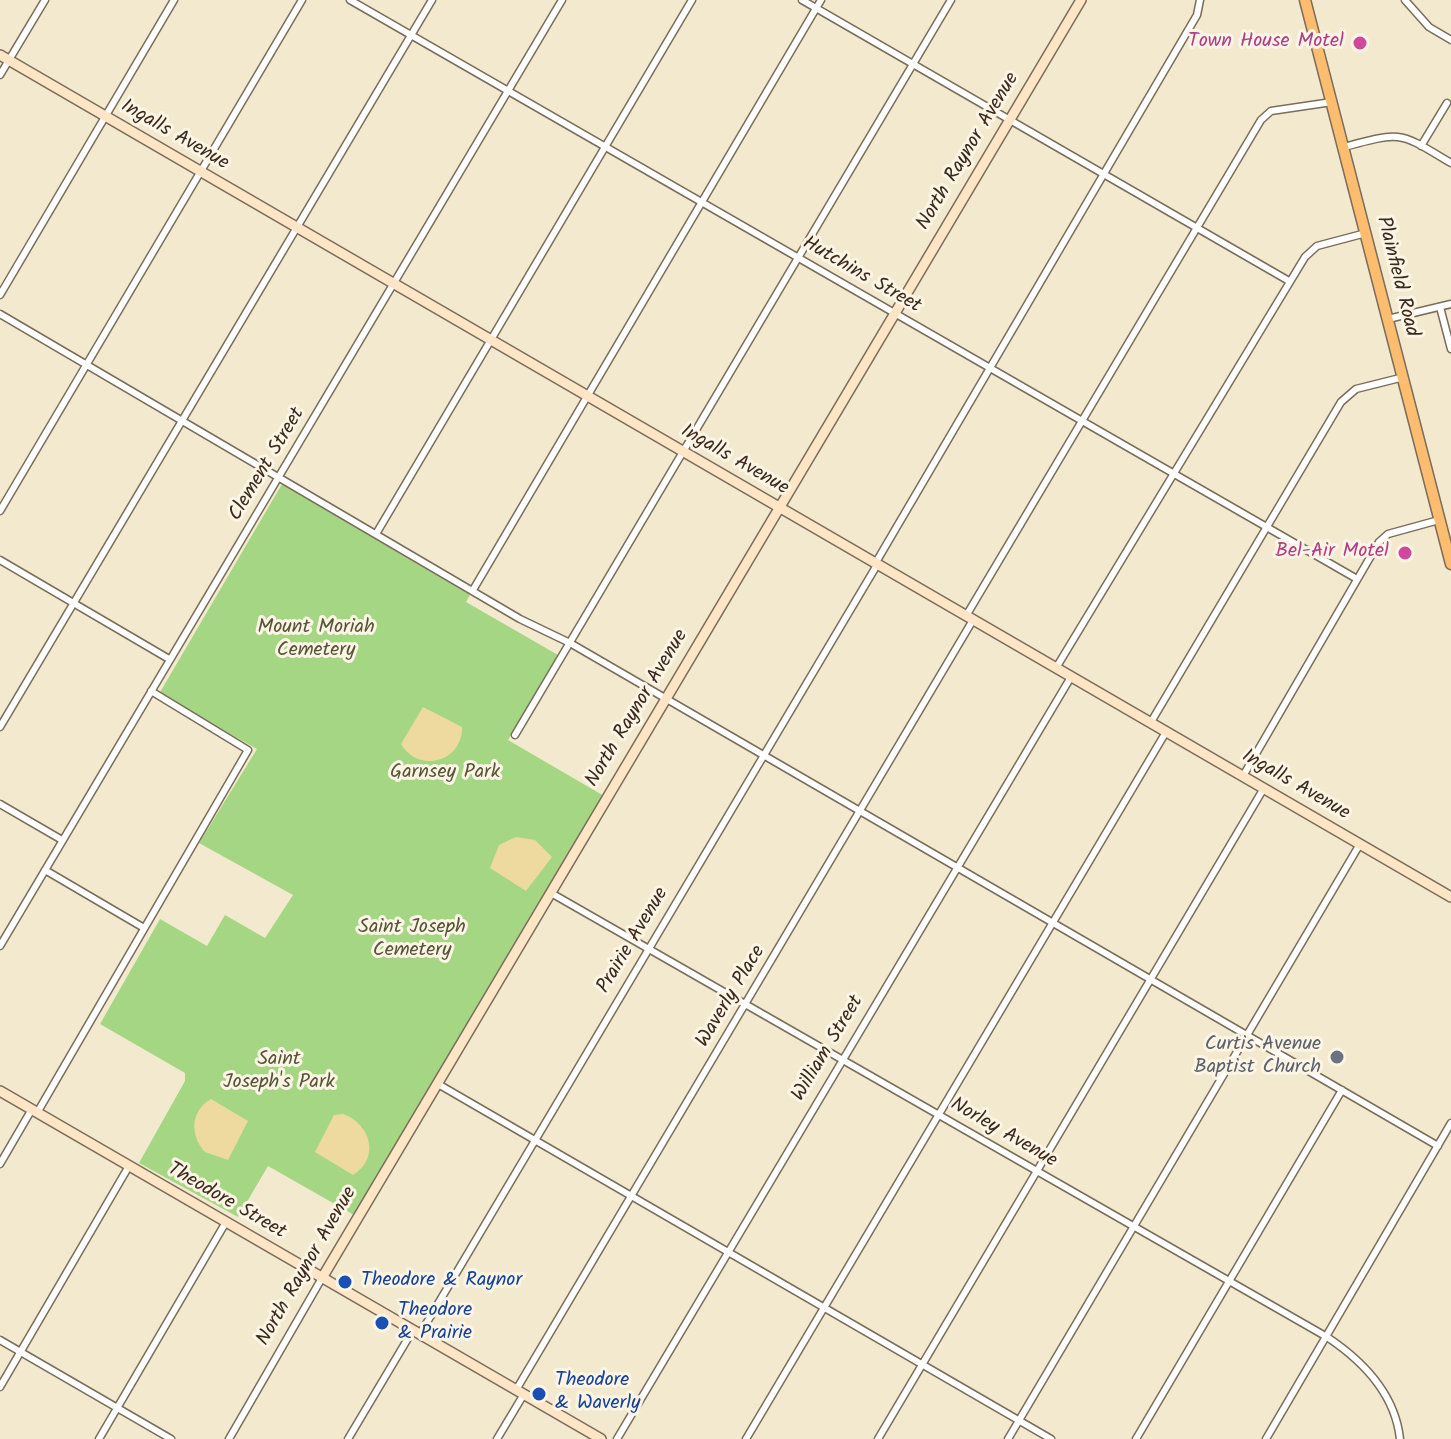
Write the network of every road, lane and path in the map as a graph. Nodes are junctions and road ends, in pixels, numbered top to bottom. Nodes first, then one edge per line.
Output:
1 (45, 0) edge
2 (174, 0) edge
3 (302, 0) edge
4 (350, 0) edge
5 (432, 0) edge
6 (562, 0) edge
7 (692, 0) edge
8 (802, 0) edge
9 (821, 0) edge
10 (951, 0) edge
11 (1081, 0) edge
12 (1200, 0) edge
13 (1305, 0) edge
14 (1405, 0) edge
15 (816, 8) junction
16 (411, 35) junction
17 (1451, 37) edge
18 (4, 58) edge
19 (913, 65) junction
20 (0, 75) edge
21 (509, 90) junction
22 (1332, 102) junction
23 (1447, 103) dead end
24 (105, 116) junction
25 (1009, 121) junction
26 (606, 145) junction
27 (1421, 146) junction
28 (1344, 147) junction
29 (1451, 163) edge
30 (200, 172) junction
31 (1104, 175) junction
32 (701, 201) junction
33 (296, 227) junction
34 (1197, 228) junction
35 (1366, 233) junction
36 (798, 257) junction
37 (1289, 281) junction
38 (393, 284) junction
39 (0, 295) edge
40 (1451, 304) edge
41 (1440, 307) junction
42 (894, 313) junction
43 (0, 314) edge
44 (1388, 319) junction
45 (490, 340) junction
46 (1451, 349) edge
47 (87, 364) junction
48 (990, 369) junction
49 (1404, 377) junction
50 (585, 396) junction
51 (184, 420) junction
52 (1082, 421) junction
53 (681, 452) junction
54 (1174, 475) junction
55 (280, 476) junction
56 (778, 507) junction
57 (0, 511) edge
58 (1439, 520) junction
59 (1267, 527) junction
60 (376, 534) junction
61 (1450, 550) edge
62 (0, 560) edge
63 (876, 564) junction
64 (1451, 564) edge
65 (1357, 579) junction
66 (473, 590) junction
67 (73, 603) junction
68 (969, 618) junction
69 (570, 643) junction
70 (169, 659) junction
71 (1056, 668) junction
72 (1071, 677) junction
73 (151, 691) junction
74 (667, 700) junction
75 (1151, 722) junction
76 (0, 727) edge
77 (1166, 732) junction
78 (515, 735) dead end
79 (763, 757) junction
80 (1243, 776) junction
81 (1264, 788) junction
82 (0, 804) edge
83 (858, 812) junction
84 (62, 840) junction
85 (1360, 844) junction
86 (957, 868) junction
87 (45, 870) junction
88 (551, 892) junction
89 (1451, 897) edge
90 (1054, 924) junction
91 (144, 928) junction
92 (0, 946) edge
93 (649, 949) junction
94 (1149, 979) junction
95 (747, 1005) junction
96 (1246, 1034) junction
97 (842, 1059) junction
98 (438, 1084) junction
99 (1342, 1090) junction
100 (0, 1091) edge
101 (34, 1111) junction
102 (939, 1115) junction
103 (1451, 1123) edge
104 (534, 1140) junction
105 (1438, 1146) junction
106 (0, 1164) edge
107 (129, 1166) junction
108 (1036, 1171) junction
109 (630, 1196) junction
110 (226, 1222) junction
111 (1133, 1227) junction
112 (727, 1253) junction
113 (322, 1278) junction
114 (1228, 1281) junction
115 (823, 1308) junction
116 (416, 1332) junction
117 (1327, 1337) junction
118 (0, 1340) edge
119 (21, 1352) junction
120 (922, 1365) junction
121 (0, 1387) edge
122 (520, 1392) junction
123 (118, 1408) junction
124 (1019, 1421) junction
125 (99, 1439) edge
126 (171, 1439) edge
127 (229, 1439) edge
128 (348, 1439) edge
129 (497, 1439) edge
130 (601, 1439) edge
131 (617, 1439) edge
132 (746, 1439) edge
133 (878, 1439) edge
134 (1008, 1439) edge
135 (1051, 1439) edge
136 (1136, 1439) edge
137 (1266, 1439) edge
138 (1400, 1439) edge

1 - 18 street
2 - 24 street
3 - 30 street
4 - 16 street, Hutchins Street
5 - 16 street
6 - 21 street, Clement Street
7 - 26 street
8 - 15 street
9 - 15 street
10 - 19 street
11 - 25 main road, North Raynor Avenue
12 - 31 street, Prairie Avenue
13 - 22 main road, Plainfield Road
14 - 17 street
15 - 19 street
15 - 32 street
16 - 21 street, Hutchins Street
16 - 33 street
18 - 20 street
18 - 24 main road, Ingalls Avenue
19 - 25 street
19 - 36 street
21 - 26 street, Hutchins Street
21 - 38 street, Clement Street
22 - 28 main road, Plainfield Road
22 - 34 street, Waverly Place
23 - 27 street
24 - 30 main road, Ingalls Avenue
24 - 39 street
25 - 31 street
25 - 42 main road, North Raynor Avenue
26 - 32 street, Hutchins Street
26 - 45 street
27 - 28 street
27 - 29 street
28 - 35 main road, Plainfield Road
30 - 33 main road, Ingalls Avenue
30 - 47 street
31 - 34 street
31 - 48 street, Prairie Avenue
32 - 36 street, Hutchins Street
32 - 50 street
33 - 38 main road, Ingalls Avenue
33 - 51 street
34 - 37 street
34 - 52 street, Waverly Place
35 - 37 street
35 - 44 main road, Plainfield Road
36 - 42 street, Hutchins Street
36 - 53 street
37 - 54 street
38 - 45 main road, Ingalls Avenue
38 - 55 street, Clement Street
40 - 41 street
41 - 44 street
41 - 46 street
42 - 48 street, Hutchins Street
42 - 56 main road, North Raynor Avenue
43 - 47 street
44 - 49 main road, Plainfield Road
45 - 50 main road, Ingalls Avenue
45 - 60 street
47 - 51 street
47 - 57 street
48 - 52 street, Hutchins Street
48 - 63 street, Prairie Avenue
49 - 58 main road, Plainfield Road
49 - 59 street
50 - 53 main road, Ingalls Avenue
50 - 66 street
51 - 55 street
51 - 67 street
52 - 54 street, Hutchins Street
52 - 68 street, Waverly Place
53 - 56 main road, Ingalls Avenue
53 - 69 street
54 - 59 street, Hutchins Street
54 - 71 street
55 - 60 street
55 - 70 street, Clement Street
56 - 63 main road, Ingalls Avenue
56 - 74 main road, North Raynor Avenue
58 - 61 main road, Plainfield Road
58 - 65 street
59 - 65 street, Hutchins Street
59 - 75 street
60 - 66 street
61 - 64 main road, Plainfield Road
62 - 67 street
63 - 68 main road, Ingalls Avenue
63 - 79 street, Prairie Avenue
65 - 80 street
66 - 69 street
67 - 70 street
67 - 76 street
68 - 71 main road, Ingalls Avenue
68 - 83 street, Waverly Place
69 - 74 street
69 - 78 street
70 - 73 street, Clement Street
71 - 72 main road, Ingalls Avenue
72 - 75 main road, Ingalls Avenue
72 - 86 street, William Street
73 - 84 street, Clement Street
73 - 91 street
74 - 79 street
74 - 88 main road, North Raynor Avenue
75 - 77 main road, Ingalls Avenue
77 - 80 main road, Ingalls Avenue
77 - 90 street
79 - 83 street
79 - 93 street, Prairie Avenue
80 - 81 main road, Ingalls Avenue
81 - 85 main road, Ingalls Avenue
81 - 94 street
82 - 84 street
83 - 86 street
83 - 95 street, Waverly Place
84 - 87 street, Clement Street
85 - 89 main road, Ingalls Avenue
85 - 96 street
86 - 90 street
86 - 97 street, William Street
87 - 91 street
87 - 92 street, Clement Street
88 - 93 street, Norley Avenue
88 - 98 main road, North Raynor Avenue
90 - 94 street
90 - 102 street
91 - 101 street
93 - 95 street, Norley Avenue
93 - 104 street, Prairie Avenue
94 - 96 street
94 - 108 street
95 - 97 street, Norley Avenue
95 - 109 street, Waverly Place
96 - 99 street
96 - 111 street
97 - 102 street, Norley Avenue
97 - 112 street, William Street
98 - 104 street
98 - 113 main road, North Raynor Avenue
99 - 105 street
99 - 114 street
100 - 101 main road, Theodore Street
101 - 106 street
101 - 107 main road, Theodore Street
102 - 108 street, Norley Avenue
102 - 115 street
103 - 105 street
104 - 109 street
104 - 116 street, Prairie Avenue
105 - 117 street
107 - 110 main road, Theodore Street
107 - 119 street
108 - 111 street, Norley Avenue
108 - 120 street
109 - 112 street
109 - 122 street, Waverly Place
110 - 113 main road, Theodore Street
110 - 123 street
111 - 114 street, Norley Avenue
111 - 124 street
112 - 115 street
112 - 131 street, William Street
113 - 116 main road, Theodore Street
113 - 127 street, North Raynor Avenue
114 - 117 street, Norley Avenue
114 - 136 street
115 - 120 street
115 - 132 street
116 - 122 main road, Theodore Street
116 - 128 street, Prairie Avenue
117 - 137 street
117 - 138 street, Norley Avenue
118 - 119 street
119 - 121 street
119 - 123 street
120 - 124 street
120 - 133 street
122 - 129 street, Waverly Place
122 - 130 main road, Theodore Street
123 - 125 street
123 - 126 street
124 - 134 street
124 - 135 street

